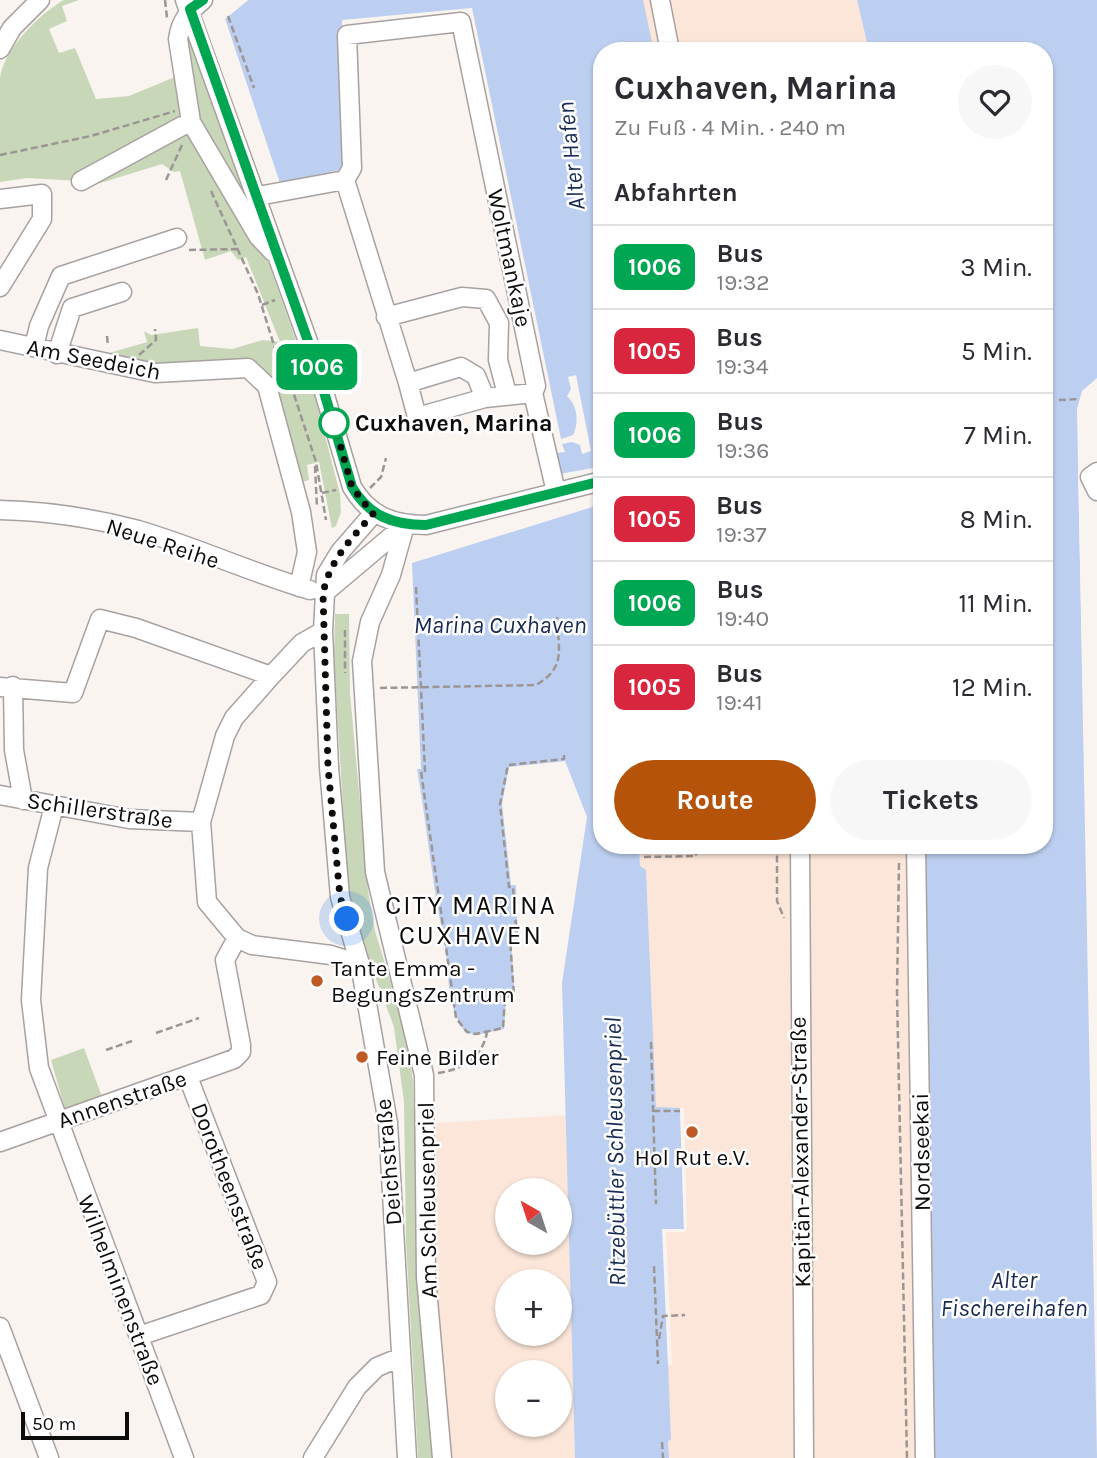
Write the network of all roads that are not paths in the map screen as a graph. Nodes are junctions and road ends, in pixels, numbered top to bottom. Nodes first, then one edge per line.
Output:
1 (40, 0) edge
2 (660, 0) edge
3 (193, 3) edge
4 (668, 42) edge
5 (0, 49) edge
6 (184, 131) road end
7 (349, 174) junction
8 (81, 181) dead end
9 (258, 196) junction
10 (0, 199) edge
11 (177, 238) road end
12 (278, 257) junction
13 (0, 286) edge
14 (121, 292) dead end
15 (386, 317) junction
16 (0, 341) edge
17 (34, 347) junction
18 (57, 354) junction
19 (408, 383) junction
20 (533, 393) junction
21 (507, 394) junction
22 (485, 398) junction
23 (1097, 472) edge
24 (593, 483) edge
25 (1097, 491) edge
26 (556, 492) junction
27 (0, 510) edge
28 (373, 514) junction
29 (405, 525) junction
30 (363, 560) junction
31 (345, 574) junction
32 (391, 575) junction
33 (299, 587) junction
34 (323, 594) junction
35 (323, 631) junction
36 (271, 676) junction
37 (7, 687) edge
38 (0, 795) edge
39 (23, 800) junction
40 (54, 806) junction
41 (201, 822) junction
42 (800, 854) edge
43 (916, 854) edge
44 (237, 938) junction
45 (360, 964) junction
46 (188, 1077) junction
47 (57, 1122) junction
48 (0, 1142) edge
49 (0, 1327) edge
50 (139, 1336) junction
51 (401, 1357) junction
52 (49, 1458) edge
53 (184, 1458) edge
54 (313, 1458) edge
55 (407, 1458) edge
56 (442, 1458) edge
57 (804, 1458) edge
58 (925, 1458) edge

1 - 5 street
2 - 4 street
3 - 9 street
3 - 12 street
6 - 8 street
7 - 9 street
7 - 15 street
7 - 20 street, Woltmankaje
9 - 12 street
10 - 13 street
11 - 17 street
12 - 28 street
14 - 18 street
15 - 19 street
15 - 21 street
16 - 17 street, Am Seedeich
17 - 18 street, Am Seedeich
18 - 33 street, Am Seedeich
19 - 22 street
19 - 22 street
20 - 21 street
20 - 26 street, Woltmankaje
21 - 22 street
23 - 25 street
24 - 26 street
26 - 29 street
27 - 33 street, Neue Reihe
28 - 29 street
28 - 31 street
28 - 34 street, Deichstraße
29 - 30 street
29 - 32 street, Am Schleusenpriel
30 - 31 street
30 - 32 street
31 - 34 street
32 - 56 street, Am Schleusenpriel
33 - 34 street, Neue Reihe
34 - 35 street, Deichstraße
35 - 36 street
35 - 45 street, Deichstraße
36 - 37 street
36 - 41 street
37 - 39 street
38 - 39 street, Schillerstraße
39 - 40 street, Schillerstraße
40 - 41 street, Schillerstraße
40 - 47 street, Wilhelminenstraße
41 - 44 street
42 - 57 street, Kapitän-Alexander-Straße
43 - 58 street, Nordseekai
44 - 45 street
44 - 46 street, Annenstraße
45 - 51 street, Deichstraße
46 - 47 street, Annenstraße
46 - 50 street, Dorotheenstraße
47 - 48 street, Annenstraße
47 - 50 street, Wilhelminenstraße
49 - 52 street
50 - 53 street, Wilhelminenstraße
51 - 54 street
51 - 55 street, Deichstraße

